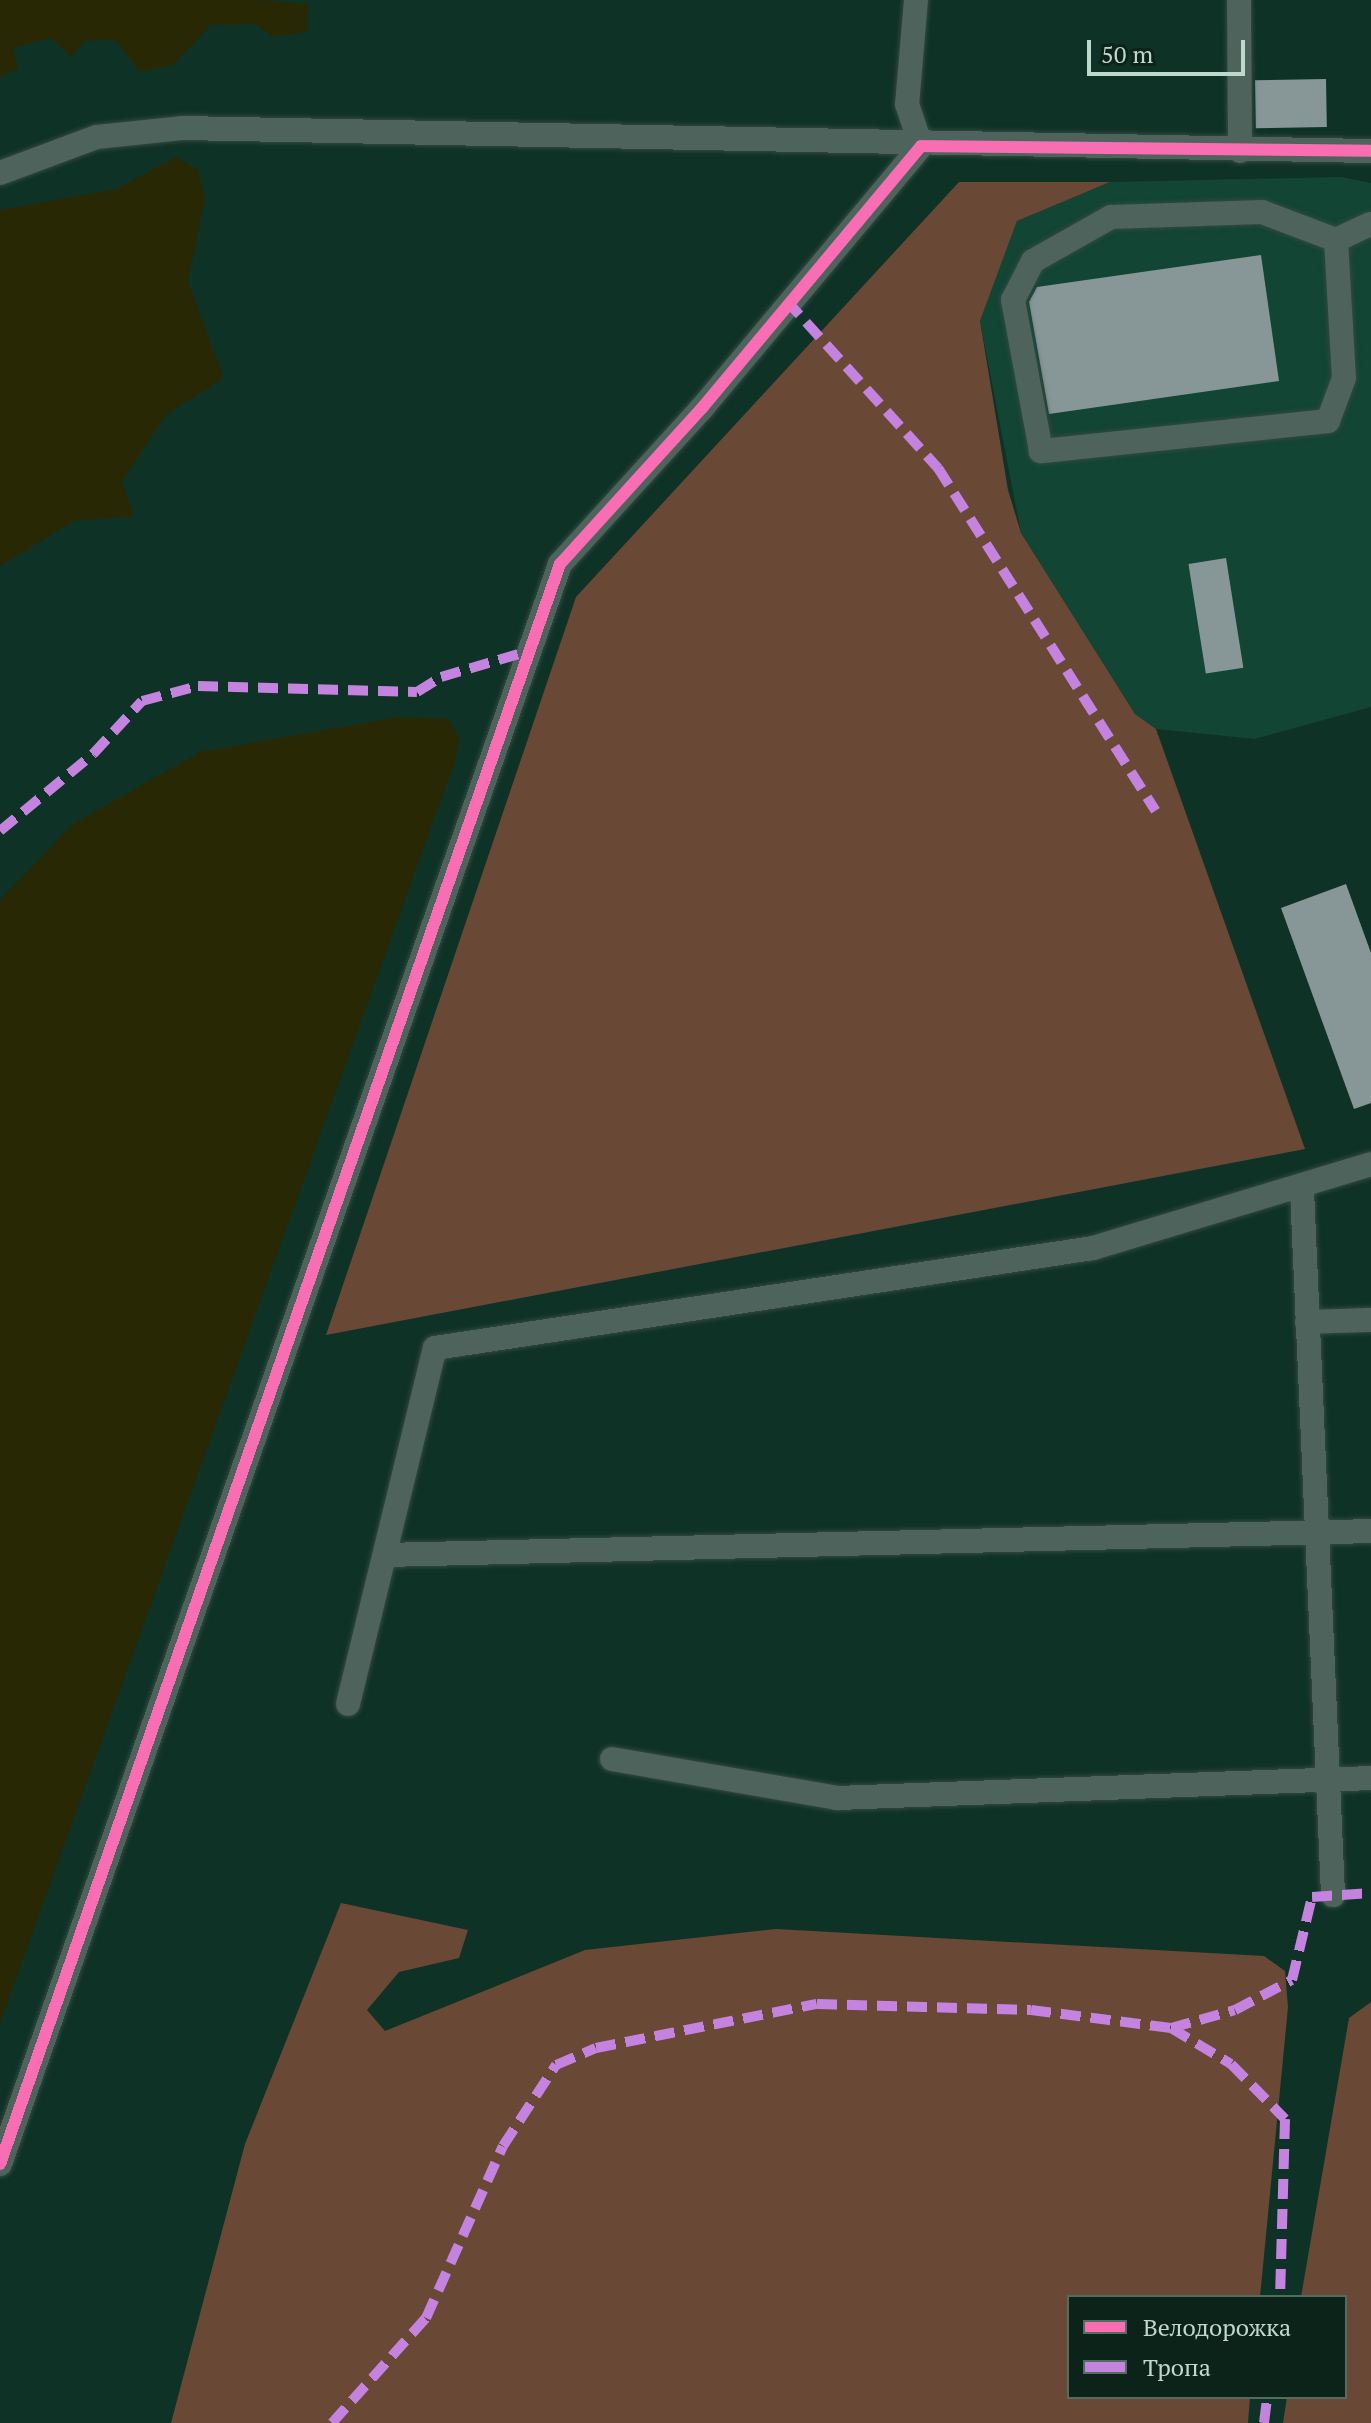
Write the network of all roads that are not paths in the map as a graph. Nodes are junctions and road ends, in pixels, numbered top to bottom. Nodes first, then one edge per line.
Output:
1 (916, 0) edge
2 (1239, 0) edge
3 (921, 146) junction
4 (1240, 151) junction
5 (1371, 151) edge
6 (0, 173) edge
7 (1371, 224) edge
8 (1336, 240) junction
9 (1371, 1164) edge
10 (1302, 1190) junction
11 (1371, 1320) edge
12 (1307, 1322) junction
13 (1371, 1531) edge
14 (1317, 1533) junction
15 (385, 1555) junction
16 (348, 1704) dead end
17 (612, 1759) dead end
18 (1371, 1778) edge
19 (1328, 1780) junction
20 (1333, 1895) dead end
21 (0, 2164) edge

1 - 3 street
2 - 4 street
3 - 4 street
3 - 6 street
3 - 21 street
4 - 5 street
7 - 8 street
8 - 8 street
9 - 10 street
10 - 12 street
10 - 15 street
11 - 12 street
12 - 14 street
13 - 14 street
14 - 15 street
14 - 19 street
15 - 16 street
17 - 19 street
18 - 19 street
19 - 20 street

